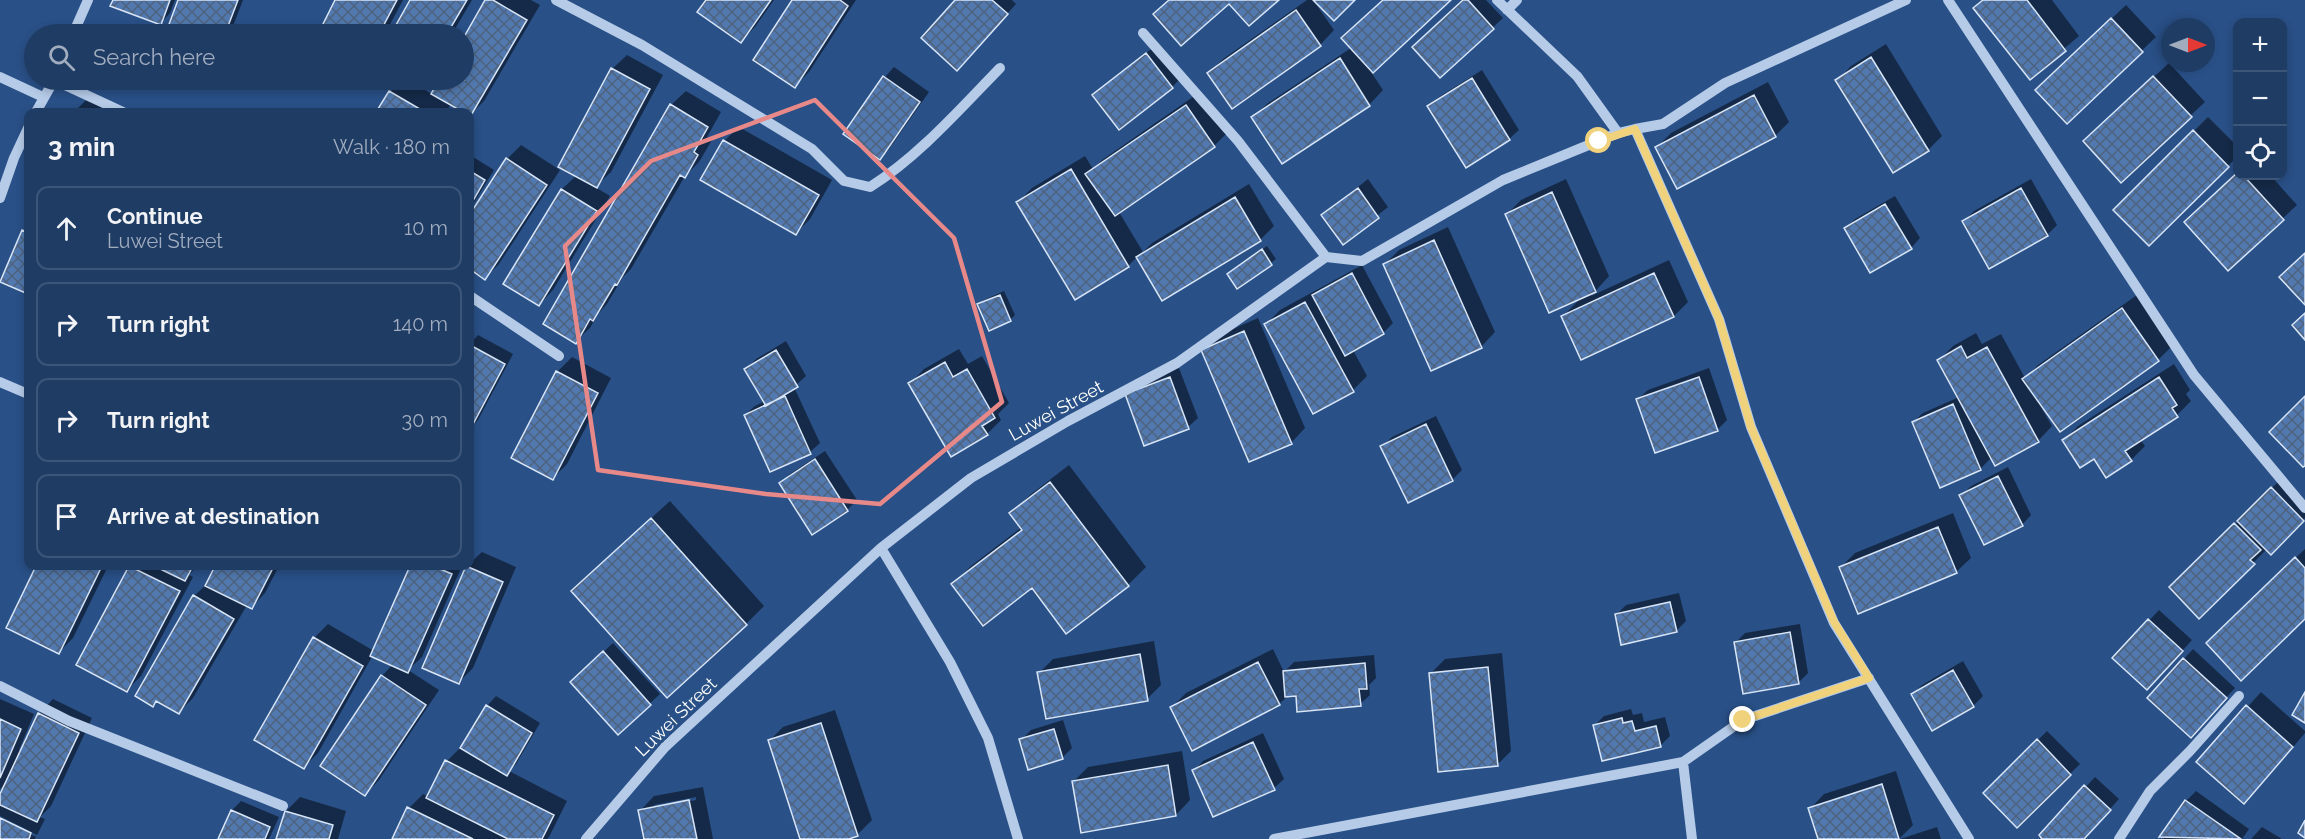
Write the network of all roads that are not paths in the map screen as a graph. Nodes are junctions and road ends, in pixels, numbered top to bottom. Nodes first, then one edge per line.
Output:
1 (88, 0) edge
2 (556, 0) edge
3 (1497, 0) edge
4 (1517, 0) edge
5 (1906, 0) edge
6 (1948, 0) edge
7 (1506, 10) junction
8 (77, 24) edge
9 (1143, 33) dead end
10 (1000, 68) dead end
11 (0, 78) edge
12 (24, 89) edge
13 (26, 90) edge
14 (48, 90) edge
15 (76, 90) edge
16 (43, 98) junction
17 (38, 108) edge
18 (114, 108) edge
19 (1635, 129) junction
20 (1618, 134) junction
21 (24, 137) edge
22 (0, 198) edge
23 (1326, 257) junction
24 (474, 299) edge
25 (559, 356) dead end
26 (0, 382) edge
27 (24, 392) edge
28 (2305, 508) edge
29 (881, 548) junction
30 (1869, 678) junction
31 (0, 686) edge
32 (2239, 696) dead end
33 (1683, 762) junction
34 (283, 806) dead end
35 (1326, 834) edge
36 (586, 839) edge
37 (1018, 839) edge
38 (1274, 839) edge
39 (1692, 839) edge
40 (1969, 839) edge
41 (2119, 839) edge

1 - 8 street
2 - 10 street
3 - 7 street
4 - 7 street
5 - 19 street
6 - 28 street
7 - 20 street
9 - 23 street
11 - 12 street
13 - 16 street
14 - 16 street
15 - 18 street
16 - 17 street
19 - 20 street
19 - 30 street
20 - 23 street
21 - 22 street
23 - 29 street, Luwei Street
24 - 25 street
26 - 27 street
29 - 36 street, Luwei Street
29 - 37 street
30 - 33 street
30 - 40 street
31 - 34 street
32 - 41 street
33 - 35 street
33 - 39 street
35 - 38 street

